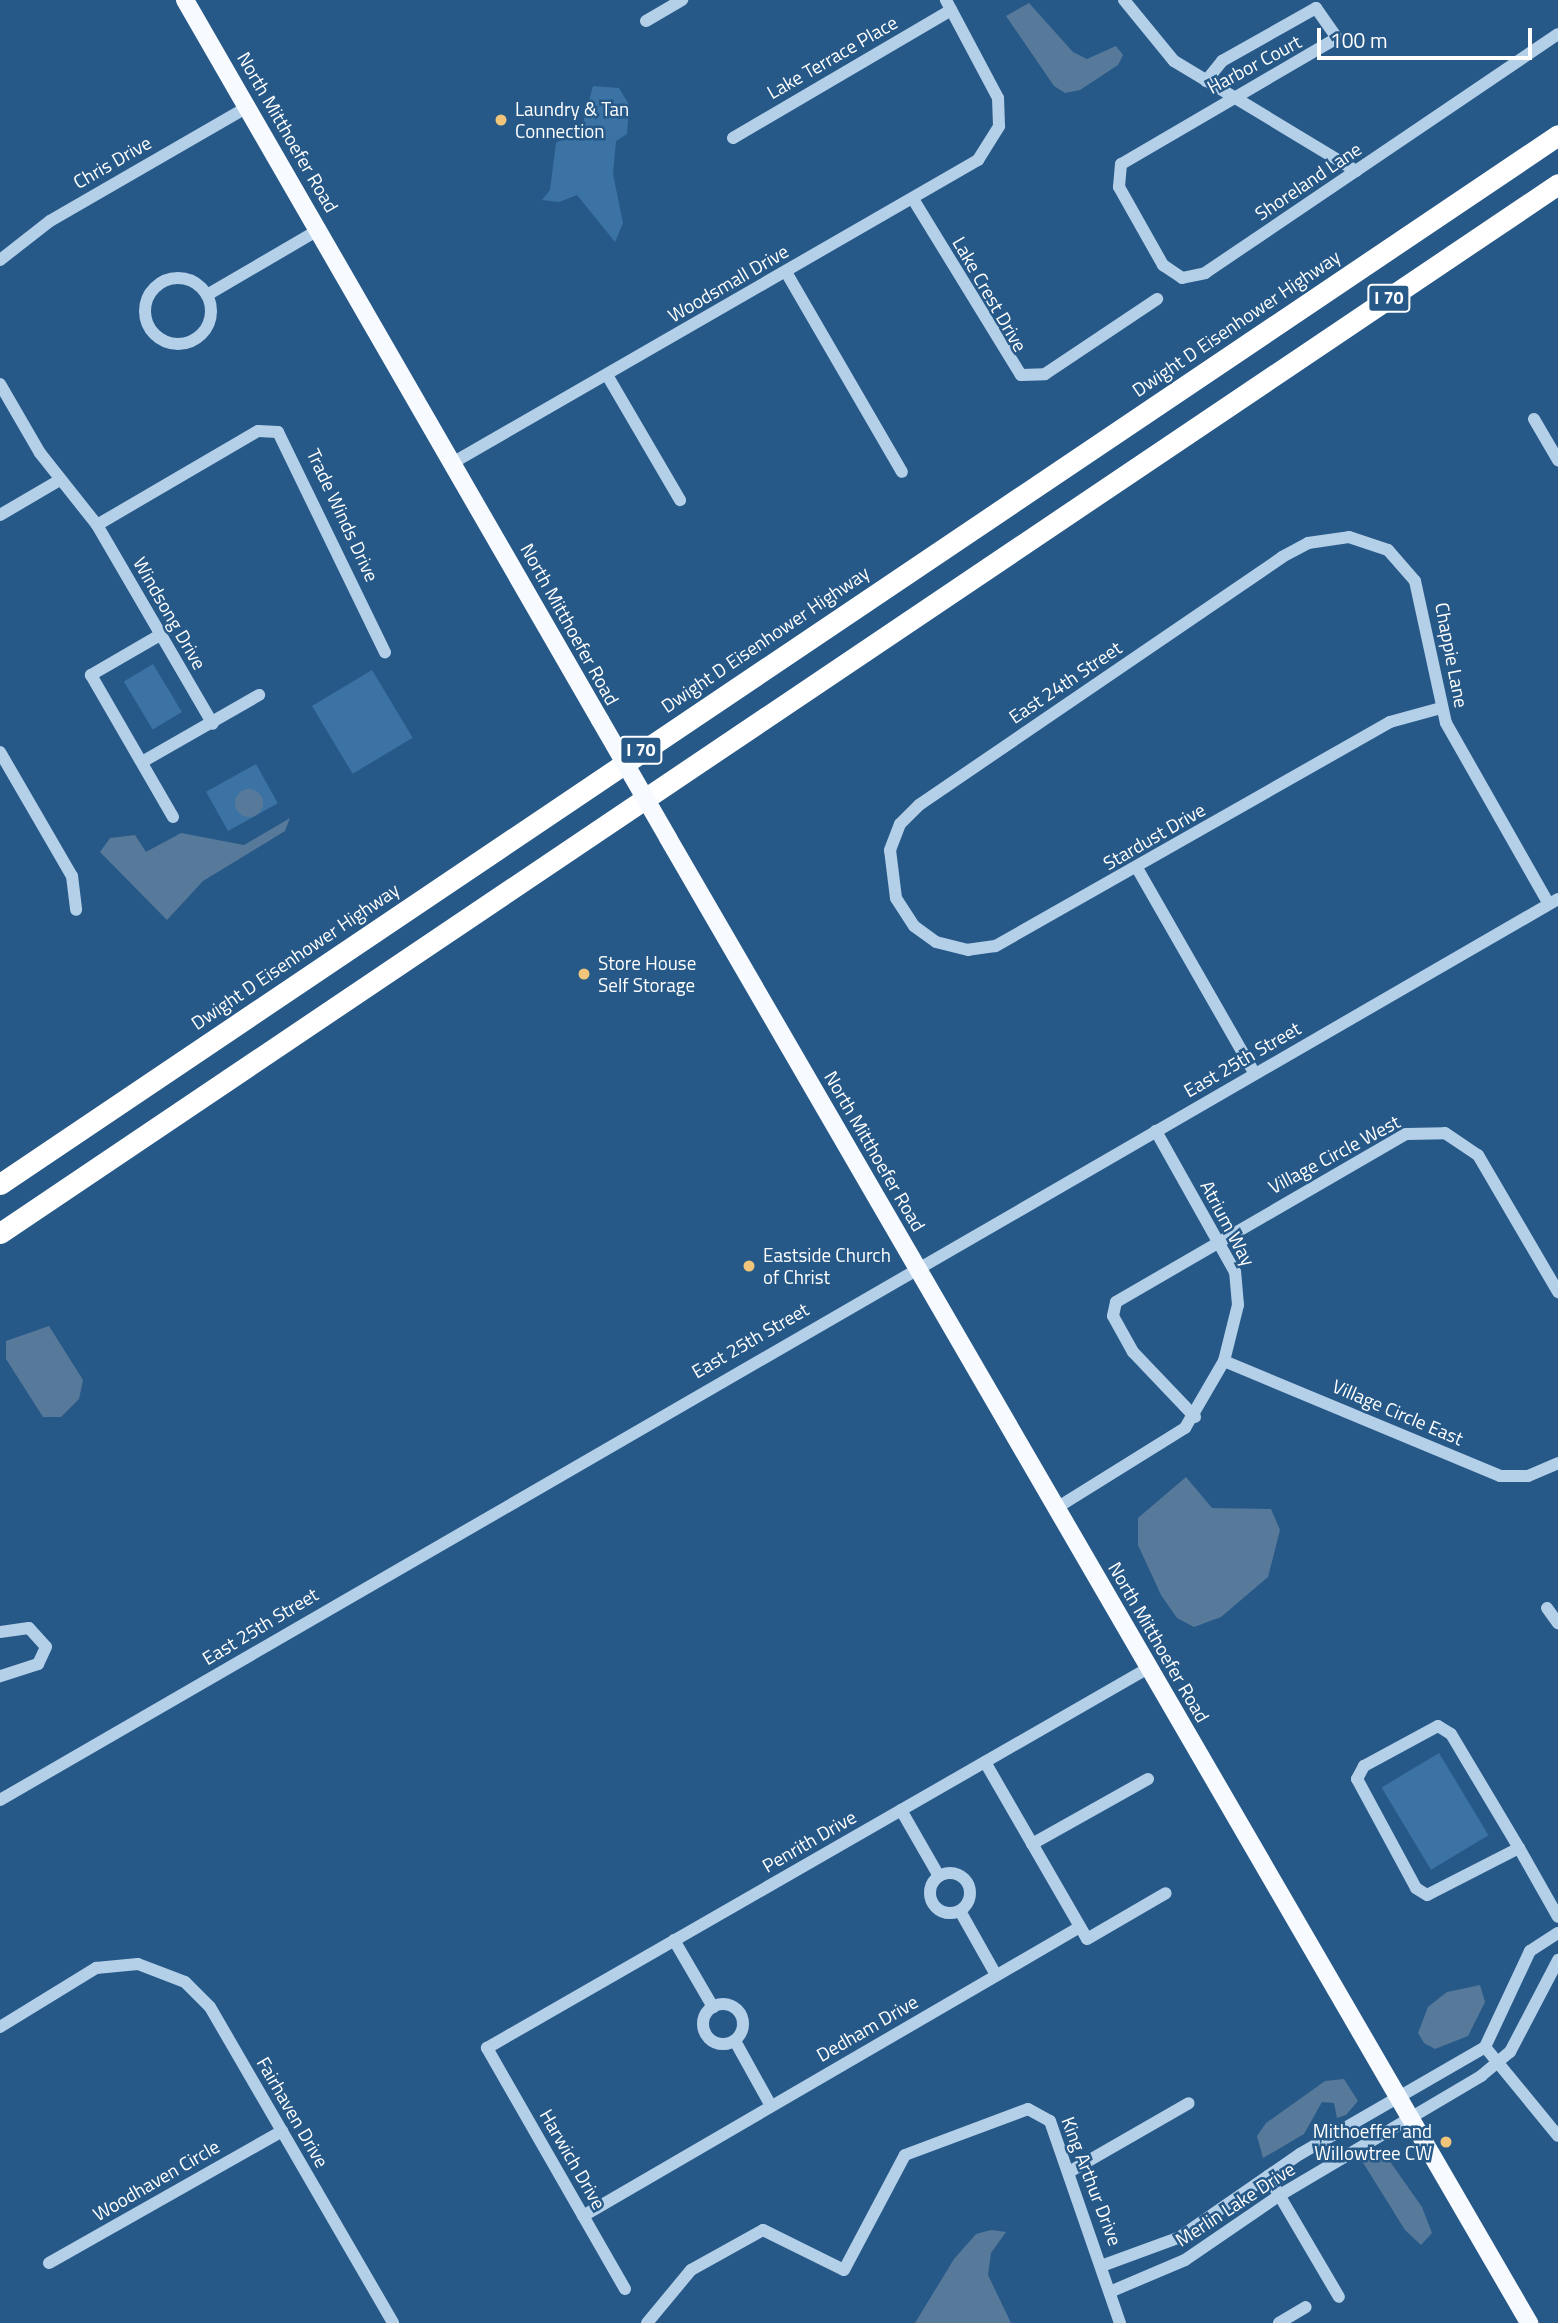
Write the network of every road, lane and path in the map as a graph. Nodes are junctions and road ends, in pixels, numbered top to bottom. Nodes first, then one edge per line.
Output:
1 (185, 0) edge
2 (682, 0) edge
3 (1124, 0) edge
4 (948, 5) edge
5 (646, 21) dead end
6 (1558, 34) edge
7 (1206, 81) junction
8 (1233, 98) junction
9 (249, 106) junction
10 (1558, 135) edge
11 (733, 138) dead end
12 (1356, 171) junction
13 (1118, 172) joint
14 (1558, 184) edge
15 (913, 199) junction
16 (320, 229) junction
17 (1, 258) edge
18 (786, 272) junction
19 (207, 295) junction
20 (1157, 299) dead end
21 (607, 375) junction
22 (0, 384) edge
23 (1534, 419) dead end
24 (1558, 460) edge
25 (454, 462) junction
26 (902, 472) dead end
27 (60, 480) junction
28 (680, 500) dead end
29 (1, 513) edge
30 (97, 525) junction
31 (1322, 539) joint
32 (160, 635) junction
33 (385, 652) dead end
34 (259, 695) dead end
35 (1441, 708) junction
36 (213, 724) junction
37 (0, 752) edge
38 (142, 762) junction
39 (173, 817) dead end
40 (1137, 868) junction
41 (896, 898) joint
42 (1553, 901) edge
43 (76, 909) dead end
44 (1255, 1074) junction
45 (1156, 1131) junction
46 (0, 1184) edge
47 (0, 1233) edge
48 (1219, 1240) junction
49 (919, 1267) junction
50 (1558, 1292) edge
51 (1224, 1361) junction
52 (1195, 1417) junction
53 (1558, 1462) edge
54 (1058, 1507) junction
55 (1547, 1608) dead end
56 (1558, 1623) edge
57 (0, 1632) edge
58 (1150, 1667) junction
59 (0, 1676) edge
60 (985, 1762) junction
61 (1148, 1779) dead end
62 (0, 1800) edge
63 (901, 1810) junction
64 (1032, 1844) junction
65 (1518, 1848) junction
66 (939, 1876) junction
67 (1166, 1893) dead end
68 (960, 1910) junction
69 (1558, 1917) edge
70 (1080, 1927) junction
71 (1558, 1933) edge
72 (674, 1940) junction
73 (1558, 1960) edge
74 (996, 1975) junction
75 (713, 2007) junction
76 (0, 2027) edge
77 (735, 2041) junction
78 (487, 2048) joint
79 (1485, 2048) junction
80 (1498, 2063) junction
81 (1398, 2098) junction
82 (1189, 2103) dead end
83 (771, 2106) junction
84 (1411, 2119) junction
85 (282, 2131) junction
86 (1558, 2136) edge
87 (1069, 2172) junction
88 (1268, 2176) junction
89 (1280, 2195) junction
90 (583, 2216) junction
91 (50, 2263) dead end
92 (1107, 2272) junction
93 (625, 2289) dead end
94 (1112, 2291) junction
95 (1339, 2297) dead end
96 (1306, 2307) dead end
97 (389, 2321) edge
98 (647, 2323) edge
99 (1121, 2323) edge
100 (1279, 2323) edge
101 (1529, 2323) edge

1 - 9 main road, North Mitthoefer Road
2 - 5 street
3 - 7 street
4 - 11 street, Lake Terrace Place
4 - 15 street, Woodsmall Drive
6 - 12 street, Shoreland Lane
7 - 8 street
7 - 8 street, Harbor Court
8 - 12 street
8 - 13 street, Harbor Court
9 - 16 main road, North Mitthoefer Road
9 - 17 street, Chris Drive
10 - 46 highway, Dwight D Eisenhower Highway / I 70
12 - 13 street, Shoreland Lane
14 - 47 highway, I 70
15 - 18 street, Woodsmall Drive
15 - 20 street, Lake Crest Drive
16 - 19 street
16 - 25 main road, North Mitthoefer Road
18 - 21 street, Woodsmall Drive
18 - 26 street
19 - 19 street
21 - 25 street, Woodsmall Drive
21 - 28 street
22 - 27 street, Windsong Drive
23 - 24 street
25 - 49 main road, North Mitthoefer Road, bridge
27 - 29 street
27 - 30 street, Windsong Drive
30 - 32 street, Windsong Drive
30 - 33 street, Trade Winds Drive
31 - 35 street, Chappie Lane
31 - 41 street, East 24th Street
32 - 36 street, Windsong Drive
32 - 38 street
34 - 36 street
35 - 40 street, Stardust Drive
35 - 42 street, Chappie Lane
36 - 38 street
37 - 43 street
38 - 39 street
40 - 41 street, Stardust Drive
40 - 44 street
42 - 44 street, East 25th Street
44 - 45 street, East 25th Street
45 - 48 street, Atrium Way
45 - 49 street, East 25th Street
48 - 50 street, Village Circle West
48 - 51 street, Atrium Way
48 - 52 street, Village Circle West
49 - 54 main road, North Mitthoefer Road
49 - 62 street, East 25th Street
51 - 52 street, Atrium Way
51 - 53 street, Village Circle East
52 - 54 street, Atrium Way
54 - 58 main road, North Mitthoefer Road
55 - 56 street
57 - 59 street
58 - 60 street, Penrith Drive
58 - 81 main road, North Mitthoefer Road
60 - 63 street, Penrith Drive
60 - 64 street
61 - 64 street
63 - 66 street
63 - 72 street, Penrith Drive
64 - 70 street
65 - 65 street
65 - 69 street
66 - 68 street
66 - 68 street
67 - 70 street
68 - 74 street
70 - 74 street, Dedham Drive
71 - 79 street
72 - 75 street
72 - 78 street, Penrith Drive
73 - 80 street
74 - 83 street, Dedham Drive
75 - 77 street
75 - 77 street
76 - 85 street, Fairhaven Drive
77 - 83 street
78 - 90 street, Harwich Drive
79 - 80 street
79 - 81 street, Merlin Lake Drive
80 - 84 street, Merlin Lake Drive
80 - 86 street
81 - 84 main road, North Mitthoefer Road
81 - 88 street, Merlin Lake Drive
82 - 87 street
83 - 90 street, Dedham Drive
84 - 89 street, Merlin Lake Drive
84 - 101 main road, North Mitthoefer Road
85 - 91 street, Woodhaven Circle
85 - 97 street, Fairhaven Drive
87 - 92 street, King Arthur Drive
87 - 98 street, King Arthur Drive
88 - 89 street
88 - 92 street, Merlin Lake Drive
89 - 94 street, Merlin Lake Drive
89 - 95 street
90 - 93 street, Harwich Drive
92 - 94 street, King Arthur Drive
94 - 99 street, King Arthur Drive
96 - 100 street

